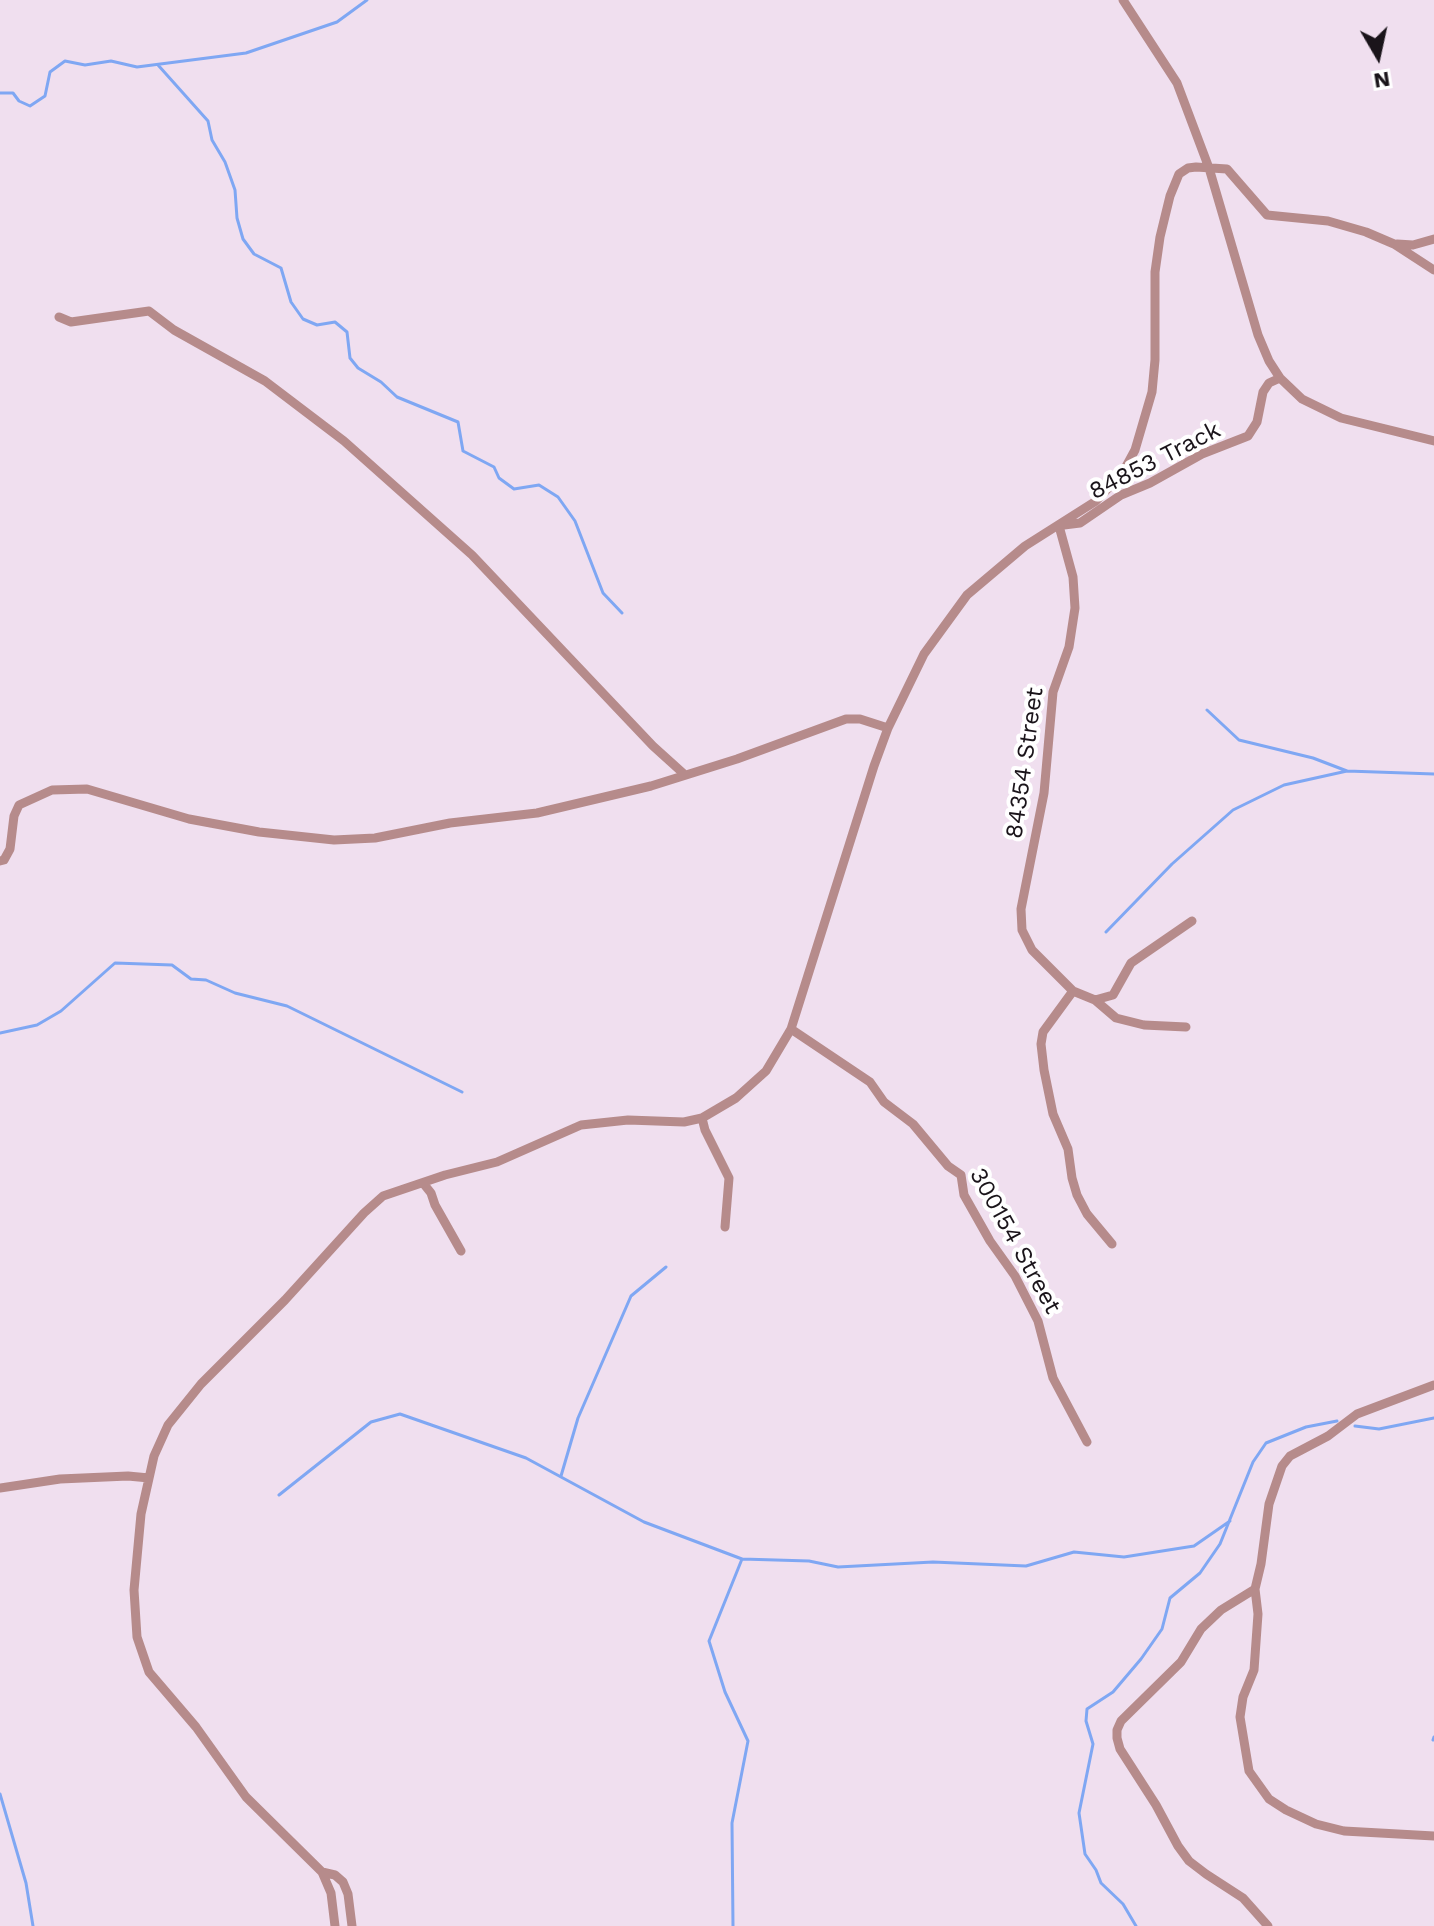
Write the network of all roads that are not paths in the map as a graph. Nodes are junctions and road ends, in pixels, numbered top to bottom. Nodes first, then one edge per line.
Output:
1 (1123, 0) edge
2 (1202, 148) junction
3 (1188, 168) junction
4 (1209, 168) junction
5 (1434, 239) edge
6 (1394, 244) junction
7 (1434, 270) edge
8 (59, 317) dead end
9 (1280, 378) junction
10 (1434, 441) edge
11 (1059, 526) junction
12 (888, 728) junction
13 (684, 774) junction
14 (0, 861) edge
15 (1192, 921) dead end
16 (1073, 991) junction
17 (1095, 1000) junction
18 (1186, 1027) dead end
19 (791, 1029) junction
20 (702, 1118) junction
21 (423, 1183) junction
22 (725, 1227) dead end
23 (1112, 1244) dead end
24 (461, 1251) dead end
25 (1434, 1385) edge
26 (1087, 1442) dead end
27 (149, 1478) junction
28 (0, 1488) edge
29 (1255, 1589) junction
30 (1434, 1836) edge
31 (322, 1872) junction
32 (335, 1926) edge
33 (352, 1926) edge
34 (1268, 1926) edge

1 - 2 street
2 - 3 street
2 - 4 street
3 - 4 street
3 - 11 street
4 - 6 street
4 - 9 street
5 - 6 street
6 - 7 street
8 - 13 street
9 - 10 street
9 - 11 street, 84853 Track
11 - 12 street
11 - 16 street, 84354 Street
12 - 13 street
12 - 19 street
13 - 14 street
15 - 17 street
16 - 17 street
16 - 23 street
17 - 18 street
19 - 20 street
19 - 26 street, 300154 Street
20 - 21 street
20 - 22 street
21 - 24 street
21 - 27 street
25 - 29 street
27 - 28 street
27 - 31 street
29 - 30 street
29 - 34 street
31 - 32 street
31 - 33 street

